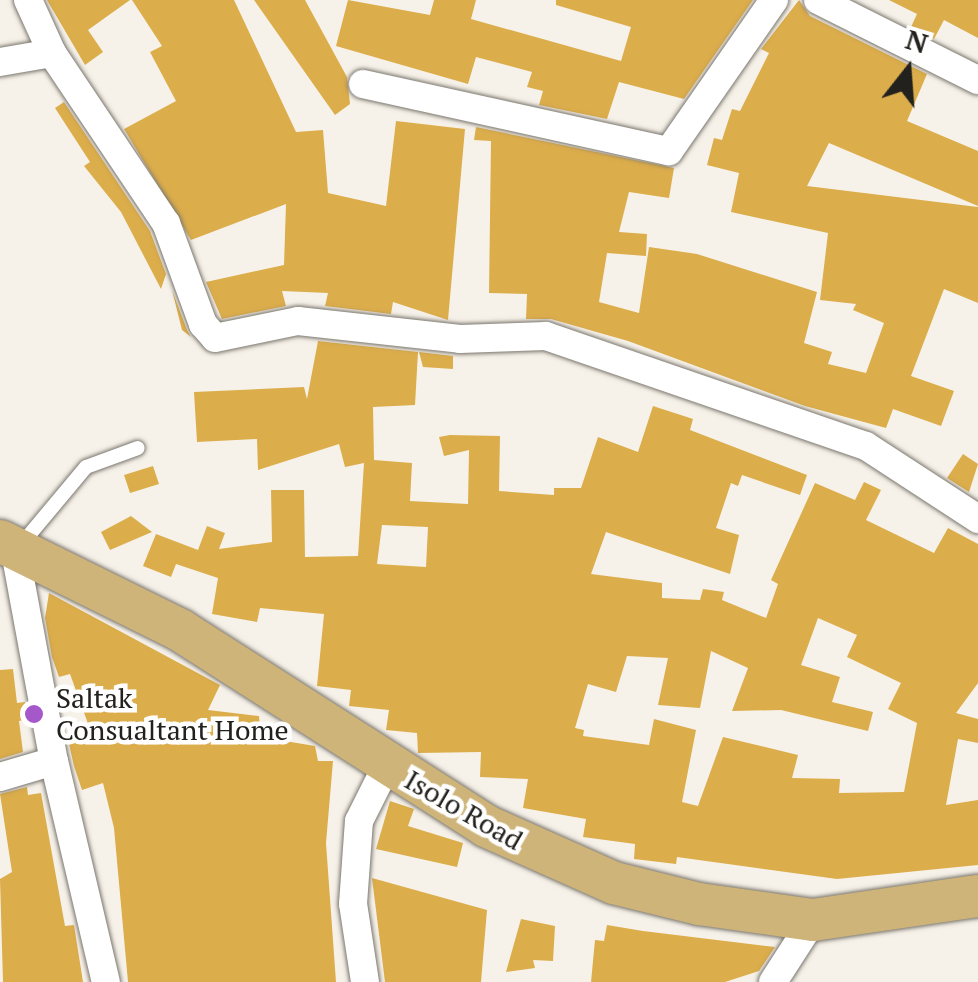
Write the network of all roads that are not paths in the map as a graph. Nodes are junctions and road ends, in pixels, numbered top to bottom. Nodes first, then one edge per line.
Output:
1 (28, 0) edge
2 (774, 0) edge
3 (818, 0) edge
4 (52, 53) junction
5 (0, 62) edge
6 (978, 80) edge
7 (364, 84) dead end
8 (138, 448) dead end
9 (978, 519) edge
10 (11, 535) edge
11 (54, 761) junction
12 (387, 765) junction
13 (0, 778) edge
14 (978, 878) edge
15 (978, 896) edge
16 (813, 920) junction
17 (106, 982) edge
18 (365, 982) edge
19 (775, 982) edge

1 - 4 street
2 - 7 street
3 - 6 street
4 - 5 street
4 - 9 street
8 - 10 lane
10 - 11 street
10 - 12 main road, Isolo Road
10 - 14 main road, Isolo Road
11 - 13 street
11 - 17 street
12 - 16 main road, Isolo Road
12 - 18 street
15 - 16 main road, Isolo Road
16 - 19 street

